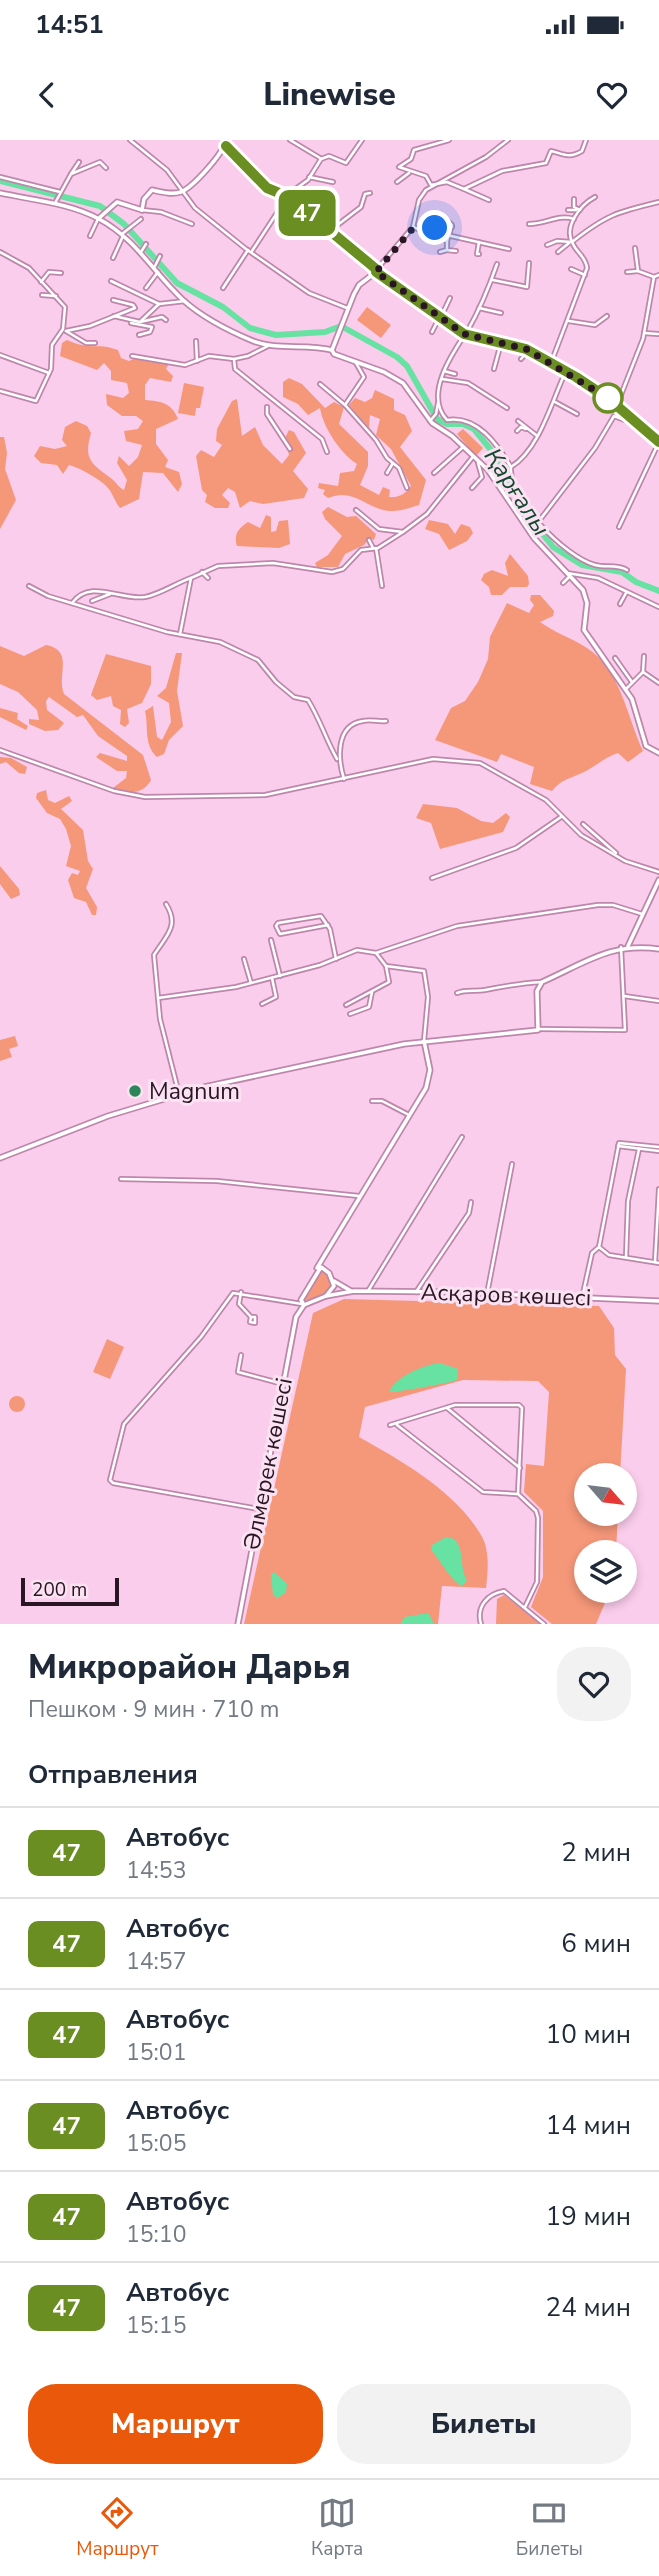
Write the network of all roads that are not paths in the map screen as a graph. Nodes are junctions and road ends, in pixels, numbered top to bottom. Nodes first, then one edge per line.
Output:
1 (130, 140) edge
2 (290, 140) edge
3 (362, 140) edge
4 (449, 140) edge
5 (508, 140) edge
6 (586, 140) edge
7 (226, 143) edge
8 (321, 159) junction
9 (79, 162) dead end
10 (106, 168) dead end
11 (410, 173) junction
12 (71, 174) junction
13 (0, 177) edge
14 (309, 177) junction
15 (397, 181) dead end
16 (333, 183) dead end
17 (431, 186) junction
18 (464, 189) junction
19 (184, 190) junction
20 (0, 193) edge
21 (59, 193) junction
22 (370, 193) dead end
23 (289, 197) junction
24 (595, 197) dead end
25 (574, 199) dead end
26 (489, 200) dead end
27 (659, 202) edge
28 (55, 205) junction
29 (142, 210) junction
30 (568, 210) dead end
31 (580, 210) junction
32 (440, 214) dead end
33 (98, 219) junction
34 (141, 219) dead end
35 (574, 219) junction
36 (192, 224) dead end
37 (529, 224) dead end
38 (452, 227) junction
39 (413, 228) junction
40 (331, 230) junction
41 (421, 230) junction
42 (123, 235) junction
43 (90, 236) dead end
44 (451, 236) junction
45 (447, 241) junction
46 (479, 242) junction
47 (570, 242) junction
48 (146, 244) dead end
49 (547, 245) dead end
50 (635, 248) dead end
51 (509, 249) dead end
52 (447, 250) junction
53 (142, 251) junction
54 (250, 251) junction
55 (456, 251) dead end
56 (0, 252) edge
57 (440, 252) dead end
58 (558, 252) dead end
59 (479, 254) dead end
60 (113, 258) dead end
61 (159, 258) dead end
62 (529, 263) dead end
63 (497, 264) dead end
64 (155, 266) junction
65 (376, 270) junction
66 (571, 270) dead end
67 (638, 271) junction
68 (158, 272) junction
69 (627, 272) dead end
70 (61, 273) dead end
71 (585, 275) junction
72 (657, 276) edge
73 (493, 280) junction
74 (111, 281) dead end
75 (41, 282) junction
76 (146, 288) dead end
77 (223, 288) dead end
78 (42, 295) dead end
79 (56, 296) junction
80 (450, 298) dead end
81 (113, 300) dead end
82 (185, 301) junction
83 (159, 304) junction
84 (348, 308) junction
85 (479, 308) junction
86 (501, 313) dead end
87 (114, 316) junction
88 (607, 316) dead end
89 (440, 318) junction
90 (166, 320) dead end
91 (128, 321) junction
92 (569, 321) junction
93 (140, 322) junction
94 (600, 324) junction
95 (605, 327) dead end
96 (65, 330) junction
97 (432, 332) dead end
98 (644, 333) junction
99 (464, 334) junction
100 (658, 334) edge
101 (139, 335) dead end
102 (196, 341) dead end
103 (94, 343) dead end
104 (501, 343) junction
105 (268, 345) junction
106 (332, 350) junction
107 (528, 351) junction
108 (0, 355) edge
109 (132, 356) dead end
110 (234, 359) junction
111 (521, 359) dead end
112 (197, 360) junction
113 (229, 363) dead end
114 (356, 363) junction
115 (551, 363) junction
116 (494, 369) dead end
117 (444, 371) junction
118 (566, 371) junction
119 (49, 373) junction
120 (455, 374) dead end
121 (442, 379) junction
122 (320, 384) dead end
123 (0, 391) edge
124 (270, 400) junction
125 (439, 400) junction
126 (555, 402) junction
127 (345, 404) junction
128 (617, 405) junction
129 (507, 408) dead end
130 (577, 414) dead end
131 (429, 421) junction
132 (518, 421) dead end
133 (638, 425) junction
134 (517, 431) dead end
135 (532, 432) junction
136 (536, 435) junction
137 (659, 442) edge
138 (462, 448) junction
139 (290, 449) dead end
140 (327, 452) dead end
141 (472, 458) junction
142 (393, 463) junction
143 (478, 463) junction
144 (511, 467) junction
145 (434, 472) dead end
146 (387, 473) dead end
147 (407, 488) dead end
148 (472, 488) dead end
149 (356, 510) dead end
150 (539, 521) junction
151 (619, 527) dead end
152 (403, 532) junction
153 (369, 540) dead end
154 (374, 548) junction
155 (627, 570) dead end
156 (202, 572) junction
157 (569, 574) junction
158 (191, 578) junction
159 (208, 578) dead end
160 (563, 583) dead end
161 (29, 586) dead end
162 (382, 586) dead end
163 (626, 593) junction
164 (110, 594) junction
165 (92, 601) dead end
166 (72, 603) junction
167 (620, 604) dead end
168 (659, 607) edge
169 (180, 634) junction
170 (644, 656) dead end
171 (615, 658) dead end
172 (643, 672) junction
173 (632, 682) junction
174 (659, 683) edge
175 (626, 689) junction
176 (386, 721) dead end
177 (0, 750) edge
178 (659, 753) edge
179 (337, 759) junction
180 (344, 779) junction
181 (561, 817) junction
182 (583, 824) dead end
183 (621, 858) junction
184 (659, 872) edge
185 (432, 878) dead end
186 (659, 880) edge
187 (166, 904) dead end
188 (642, 914) junction
189 (328, 925) junction
190 (271, 940) dead end
191 (628, 946) junction
192 (621, 947) junction
193 (659, 949) edge
194 (376, 953) junction
195 (244, 959) dead end
196 (336, 959) junction
197 (387, 966) junction
198 (280, 976) junction
199 (272, 978) junction
200 (542, 982) junction
201 (251, 983) junction
202 (372, 992) junction
203 (457, 993) dead end
204 (624, 996) junction
205 (158, 998) junction
206 (659, 1000) edge
207 (262, 1004) dead end
208 (346, 1005) dead end
209 (350, 1014) dead end
210 (538, 1029) junction
211 (424, 1041) junction
212 (180, 1094) junction
213 (372, 1101) dead end
214 (409, 1115) junction
215 (462, 1137) dead end
216 (618, 1146) junction
217 (639, 1149) junction
218 (659, 1149) edge
219 (0, 1158) edge
220 (512, 1164) dead end
221 (121, 1179) dead end
222 (659, 1189) edge
223 (359, 1196) junction
224 (471, 1202) dead end
225 (599, 1247) junction
226 (327, 1253) junction
227 (626, 1257) junction
228 (657, 1263) edge
229 (317, 1268) junction
230 (329, 1273) junction
231 (354, 1291) junction
232 (368, 1291) junction
233 (241, 1292) junction
234 (416, 1292) junction
235 (487, 1294) junction
236 (326, 1296) junction
237 (582, 1297) junction
238 (659, 1301) edge
239 (303, 1305) junction
240 (251, 1317) dead end
241 (241, 1355) dead end
242 (283, 1384) junction
243 (446, 1408) junction
244 (390, 1425) dead end
245 (397, 1425) junction
246 (520, 1468) junction
247 (518, 1494) junction
248 (259, 1509) junction
249 (526, 1607) junction
250 (238, 1624) edge
251 (481, 1624) edge
252 (544, 1624) edge

1 - 19 street
2 - 8 street
3 - 8 street
4 - 11 street
5 - 17 street
6 - 18 street
7 - 19 street
7 - 23 street
8 - 14 street
9 - 12 street
10 - 12 street
11 - 15 street
11 - 17 street
12 - 21 street
13 - 21 street
14 - 16 street
14 - 23 street
17 - 18 street
17 - 39 street
18 - 26 street
19 - 29 street
19 - 54 street
20 - 28 street
21 - 28 street
22 - 40 street
23 - 40 street
23 - 54 street
24 - 31 street
25 - 31 street
27 - 47 street
28 - 33 street
29 - 33 street
29 - 36 street
30 - 31 street
31 - 35 street
32 - 38 street
33 - 42 street
33 - 43 street
34 - 42 street
35 - 37 street
35 - 47 street
38 - 41 street
38 - 44 street
39 - 41 street
39 - 65 street
40 - 65 street
41 - 45 street
42 - 53 street
42 - 60 street
44 - 45 street
44 - 46 street
45 - 52 street
46 - 51 street
46 - 59 street
47 - 49 street
47 - 58 street
47 - 71 street
48 - 53 street
50 - 67 street
52 - 55 street
52 - 57 street
53 - 64 street
54 - 77 street
54 - 84 street
56 - 75 street
61 - 64 street
62 - 73 street
63 - 73 street
64 - 68 street
65 - 84 street
65 - 89 street
66 - 71 street
67 - 69 street
67 - 72 street
68 - 76 street
68 - 82 street
70 - 75 street
71 - 92 street
72 - 98 street
73 - 85 street
74 - 83 street
75 - 79 street
78 - 79 street
79 - 96 street
80 - 89 street
81 - 87 street
82 - 83 street
82 - 105 street
83 - 93 street
84 - 106 street
85 - 86 street
85 - 99 street
87 - 91 street
87 - 96 street
88 - 94 street
89 - 97 street
89 - 99 street
90 - 93 street
91 - 93 street
91 - 101 street
92 - 94 street
92 - 115 street
94 - 95 street
96 - 103 street
96 - 119 street
98 - 100 street
98 - 128 street
99 - 104 street
99 - 117 street
102 - 112 street
104 - 107 street
104 - 116 street
105 - 106 street
105 - 110 street
106 - 114 street
107 - 111 street
107 - 115 street
108 - 119 street
109 - 112 street
110 - 112 street
110 - 113 street
110 - 124 street
114 - 127 street
114 - 131 street
115 - 118 street
117 - 120 street
117 - 121 street
118 - 126 street
118 - 128 street
119 - 123 street
121 - 125 street
121 - 129 street
122 - 127 street
124 - 139 street
124 - 140 street
125 - 131 street
125 - 144 street
126 - 130 street
126 - 136 street
127 - 142 street
128 - 133 street
131 - 138 street
132 - 135 street
133 - 137 street
133 - 150 street
134 - 135 street
135 - 136 street
136 - 144 street
137 - 151 street
138 - 141 street
138 - 145 street
141 - 143 street
141 - 152 street
142 - 146 street
142 - 147 street
143 - 148 street
143 - 157 street
144 - 150 street
149 - 152 street
150 - 155 street
152 - 154 street
153 - 154 street
154 - 156 street
154 - 162 street
156 - 158 street
156 - 159 street
157 - 160 street
157 - 163 street
157 - 175 street
158 - 164 street
158 - 169 street
161 - 166 street
163 - 167 street
163 - 168 street
164 - 165 street
164 - 166 street
166 - 169 street
169 - 179 street
170 - 172 street
171 - 173 street
172 - 173 street
172 - 174 street
173 - 175 street
175 - 178 street
176 - 179 street
177 - 180 street
179 - 180 street
180 - 181 street
181 - 183 street
181 - 185 street
182 - 183 street
183 - 184 street
186 - 188 street
187 - 205 street
188 - 191 street
188 - 194 street
189 - 189 street
189 - 196 street
190 - 198 street
191 - 192 street
191 - 193 street
192 - 200 street
192 - 204 street
194 - 196 street
194 - 197 street
195 - 201 street
196 - 198 street
197 - 202 street
197 - 211 street
198 - 199 street
199 - 201 street
199 - 207 street
200 - 203 street
200 - 210 street
201 - 205 street
202 - 208 street
202 - 209 street
204 - 206 street
204 - 210 street
205 - 212 street
210 - 211 street
211 - 212 street
211 - 214 street
212 - 219 street
213 - 214 street
214 - 223 street
215 - 232 street
216 - 217 street
216 - 218 street
216 - 225 street
217 - 218 street
217 - 227 street
220 - 235 street
221 - 223 street
222 - 228 street
223 - 226 street
224 - 234 street
225 - 227 street
225 - 237 street
226 - 229 street, Әлмерек көшесі
226 - 230 street
227 - 228 street
229 - 230 street
229 - 239 street, Әлмерек көшесі
230 - 231 street
230 - 236 street
231 - 232 street, Асқаров көшесі
231 - 236 street, Асқаров көшесі
232 - 234 street, Асқаров көшесі
233 - 239 street
233 - 240 street
233 - 248 street
234 - 235 street, Асқаров көшесі
235 - 237 street, Асқаров көшесі
236 - 239 street, Асқаров көшесі
237 - 238 street, Асқаров көшесі
239 - 242 street, Әлмерек көшесі
241 - 242 street
242 - 248 street, Әлмерек көшесі
243 - 245 street
243 - 246 street
243 - 246 street
244 - 245 street
245 - 247 street
246 - 247 street
247 - 249 street
248 - 250 street, Әлмерек көшесі
249 - 251 street
249 - 252 street

